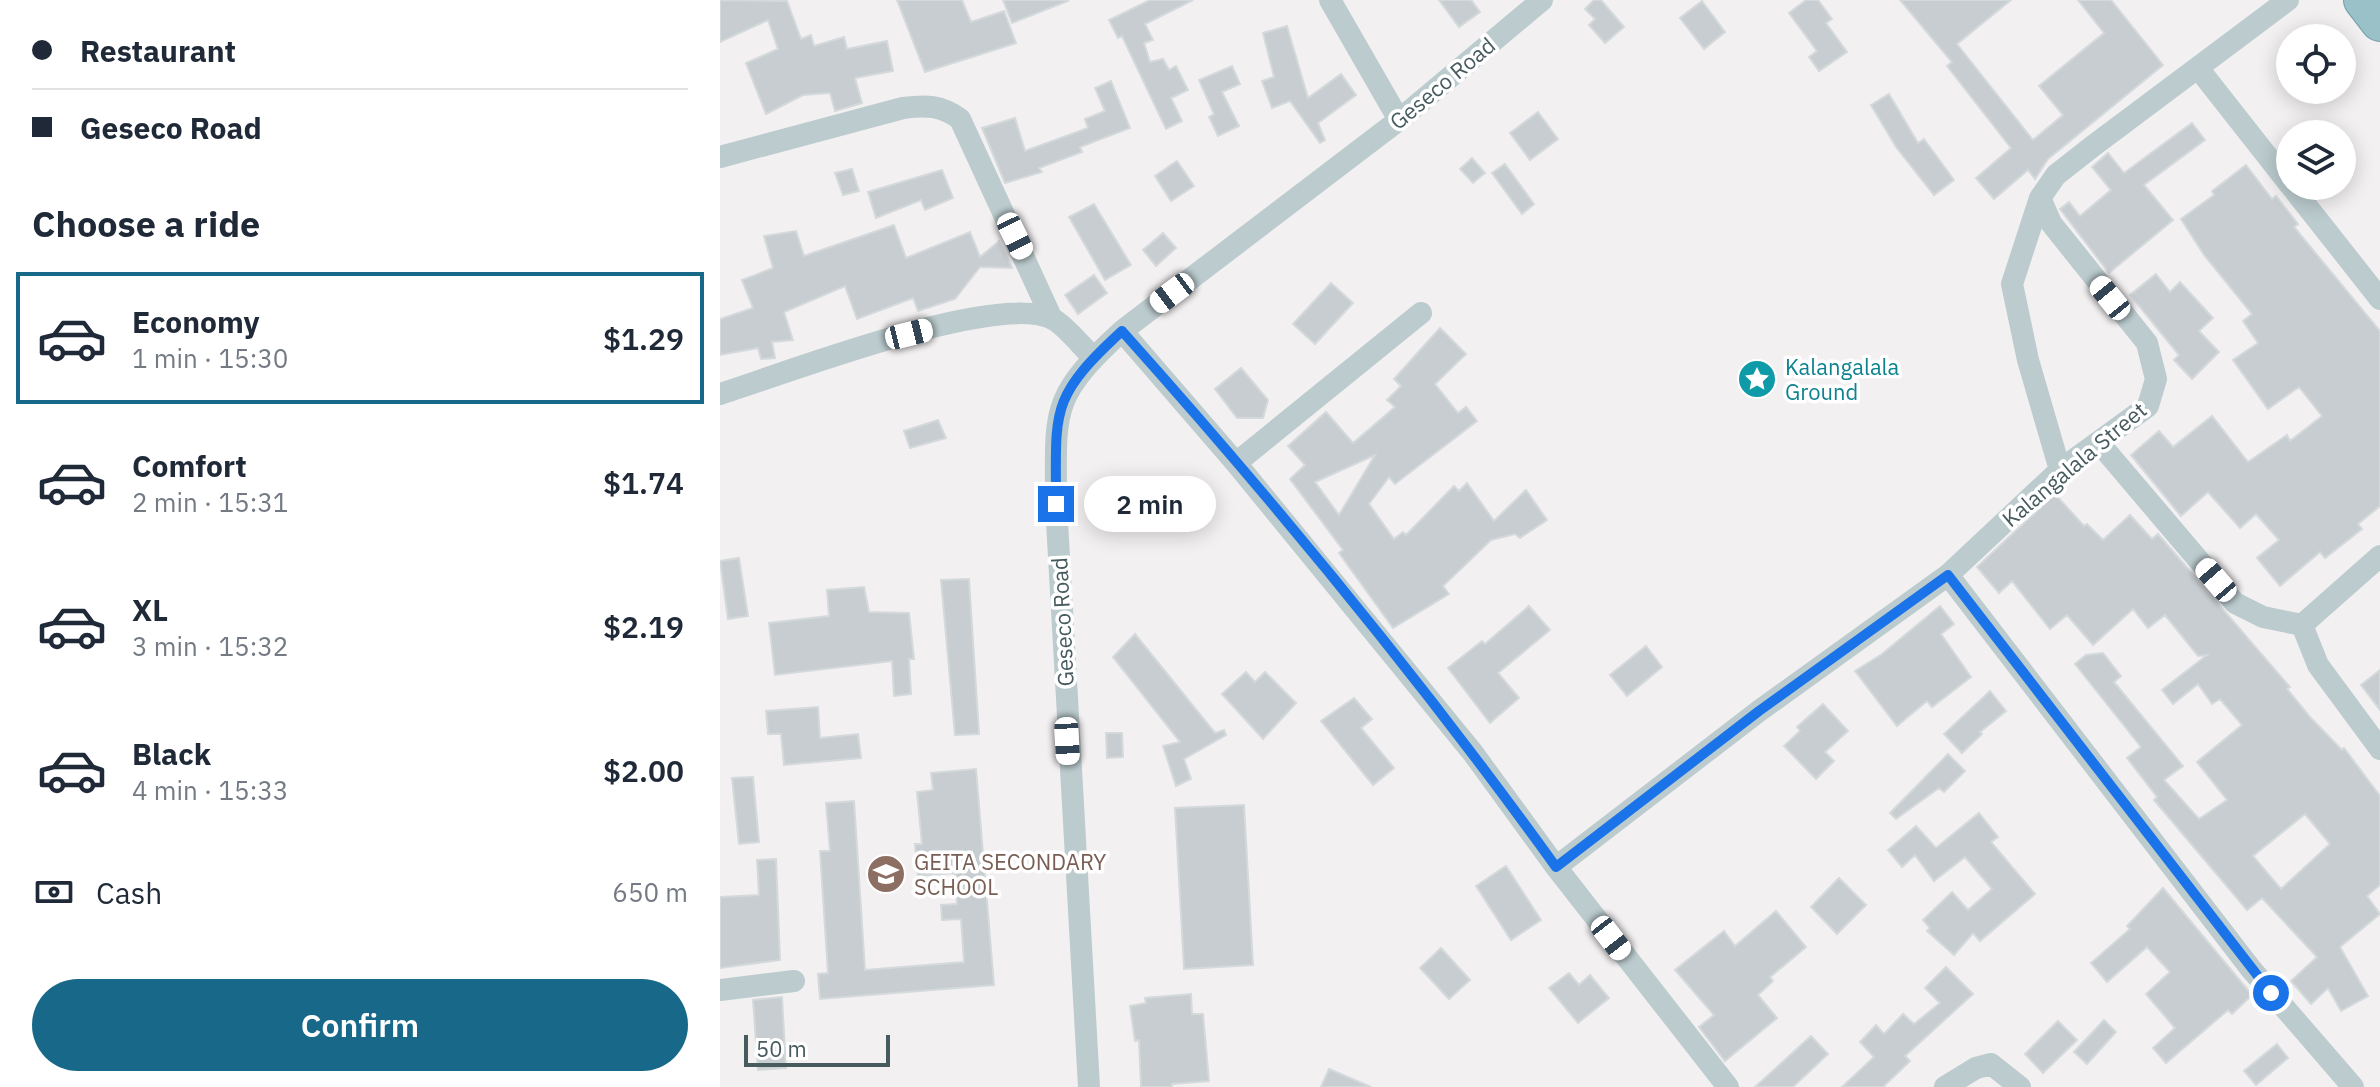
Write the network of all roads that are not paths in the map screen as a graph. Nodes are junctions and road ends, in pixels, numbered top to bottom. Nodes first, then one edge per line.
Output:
1 (1330, 0) edge
2 (1542, 0) edge
3 (2288, 0) edge
4 (2363, 0) edge
5 (2380, 22) edge
6 (2198, 68) junction
7 (1399, 120) junction
8 (720, 157) edge
9 (2276, 167) edge
10 (2040, 198) junction
11 (2302, 200) edge
12 (2380, 299) edge
13 (1421, 313) dead end
14 (1052, 319) junction
15 (1122, 331) junction
16 (1093, 357) junction
17 (720, 394) edge
18 (2100, 444) junction
19 (1236, 463) junction
20 (2060, 470) junction
21 (2380, 556) edge
22 (1948, 575) junction
23 (2302, 625) junction
24 (2380, 749) edge
25 (1556, 867) junction
26 (794, 981) dead end
27 (720, 990) edge
28 (1722, 1085) edge
29 (1089, 1087) edge
30 (1945, 1087) edge
31 (2020, 1087) edge
32 (2353, 1087) edge

1 - 7 street
2 - 7 street, Geseco Road
3 - 6 street
4 - 5 highway
6 - 9 street
6 - 10 street
7 - 15 street, Geseco Road
8 - 14 street
10 - 18 street, Kalangalala Street
10 - 20 street
11 - 12 street
13 - 19 street
14 - 16 street
14 - 17 street
15 - 16 street, Geseco Road
15 - 19 street
16 - 29 street, Geseco Road
18 - 20 street, Kalangalala Street
18 - 23 street
19 - 25 street
20 - 22 street, Kalangalala Street
21 - 23 street
22 - 25 street, Kalangalala Street
22 - 32 street
23 - 24 street
25 - 28 street
26 - 27 street
30 - 31 street

